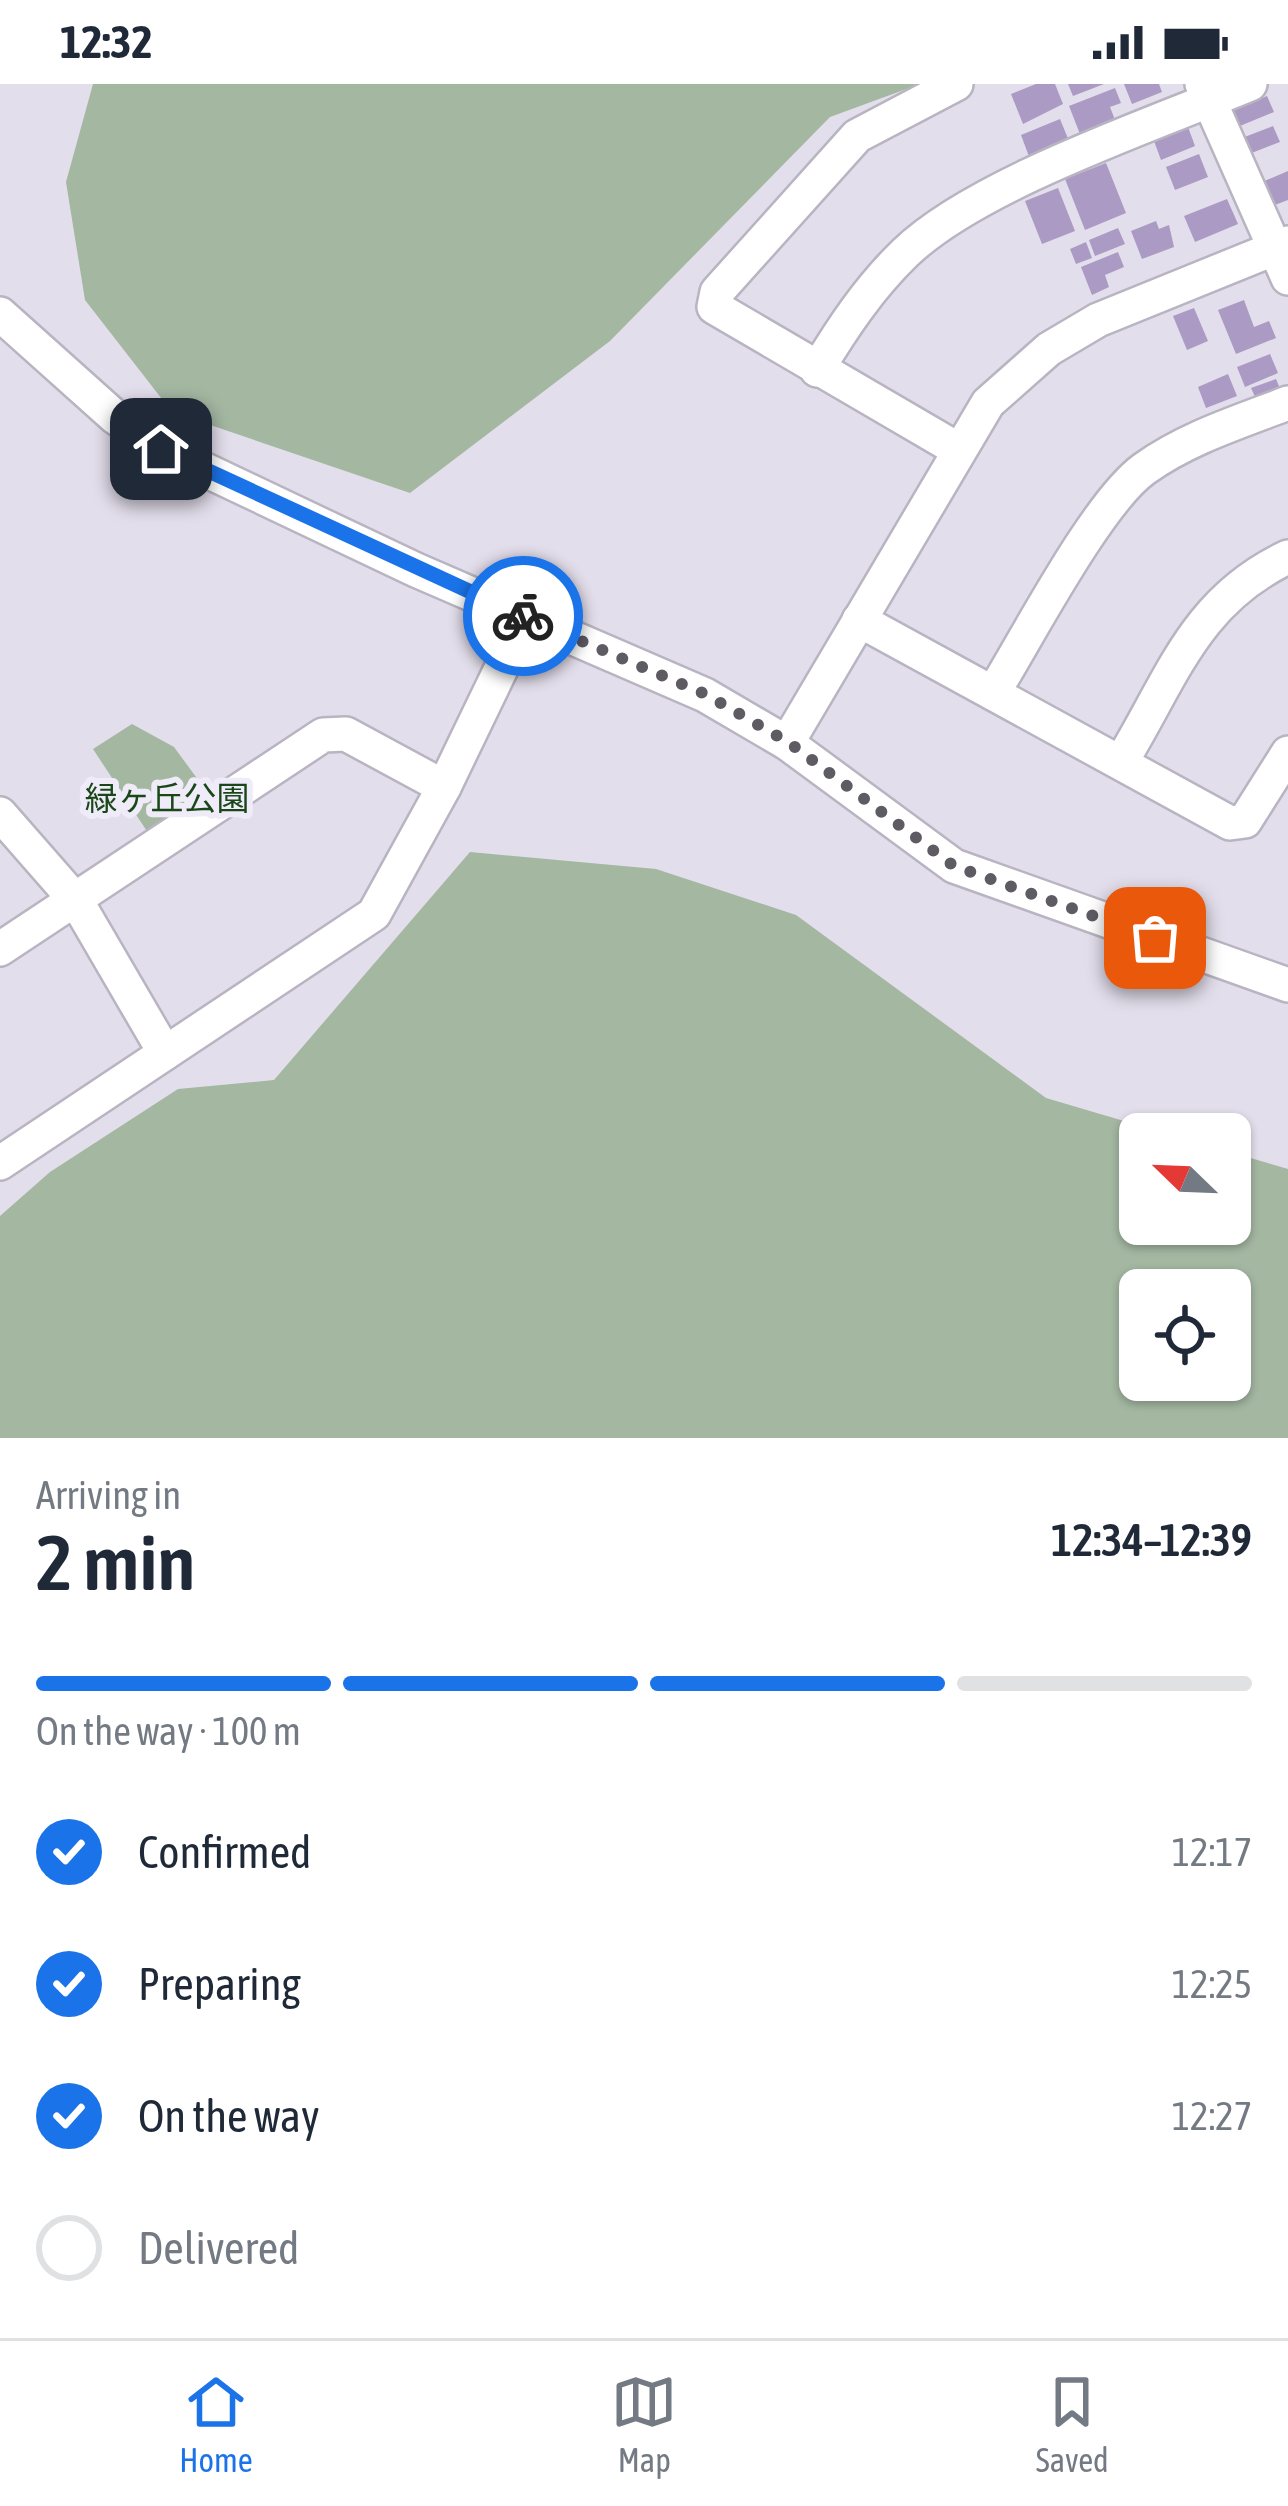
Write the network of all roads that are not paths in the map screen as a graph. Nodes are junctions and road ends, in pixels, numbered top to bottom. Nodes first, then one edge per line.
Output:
1 (956, 84) edge
2 (1250, 84) edge
3 (1205, 93) edge
4 (1284, 257) edge
5 (0, 314) edge
6 (817, 370) junction
7 (1288, 404) edge
8 (957, 449) junction
9 (1288, 557) edge
10 (526, 617) junction
11 (859, 620) junction
12 (993, 693) junction
13 (788, 742) junction
14 (1288, 753) edge
15 (1121, 762) junction
16 (444, 787) junction
17 (6, 826) edge
18 (77, 902) junction
19 (0, 949) edge
20 (1288, 985) edge
21 (165, 1053) junction
22 (0, 1163) edge

1 - 6 street
2 - 3 street
3 - 4 street
3 - 6 street
4 - 8 street
5 - 10 street
6 - 8 street
7 - 12 street
8 - 11 street
9 - 15 street
10 - 13 street
10 - 16 street
11 - 12 street
11 - 13 street
12 - 15 street
13 - 20 street
14 - 15 street
16 - 18 street
16 - 21 street
17 - 18 street
18 - 19 street
18 - 21 street
21 - 22 street

